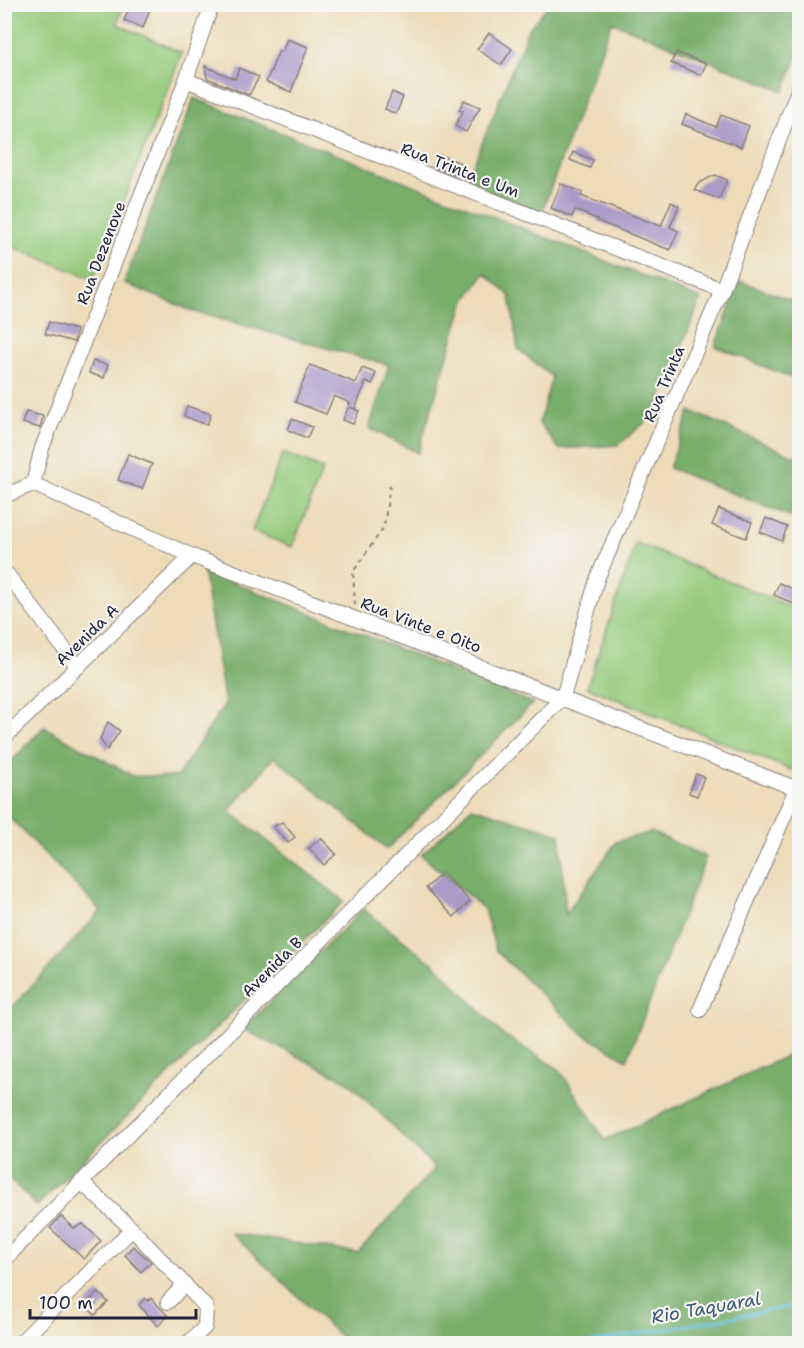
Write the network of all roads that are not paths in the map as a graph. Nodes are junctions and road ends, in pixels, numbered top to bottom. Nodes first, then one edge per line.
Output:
1 (212, 4) edge
2 (186, 80) junction
3 (800, 85) edge
4 (722, 291) junction
5 (33, 484) junction
6 (4, 496) edge
7 (192, 556) junction
8 (7, 574) dead end
9 (78, 667) junction
10 (563, 697) junction
11 (4, 738) edge
12 (798, 790) edge
13 (700, 1010) dead end
14 (81, 1182) junction
15 (132, 1229) junction
16 (4, 1260) edge
17 (185, 1284) junction
18 (168, 1302) dead end
19 (19, 1344) edge
20 (187, 1344) edge

1 - 2 street, Rua Dezenove
2 - 4 street, Rua Trinta e Um
2 - 5 street, Rua Dezenove
3 - 4 street, Rua Trinta
4 - 10 street, Rua Trinta
5 - 6 street
5 - 7 street, Rua Vinte e Oito
7 - 9 street, Avenida A
7 - 10 street, Rua Vinte e Oito
8 - 9 street
9 - 11 street, Avenida A
10 - 12 street, Rua Vinte e Oito
10 - 14 street, Avenida B
12 - 13 street
14 - 15 street
14 - 16 street, Avenida B
15 - 17 street
15 - 19 street
17 - 18 street
17 - 20 street

